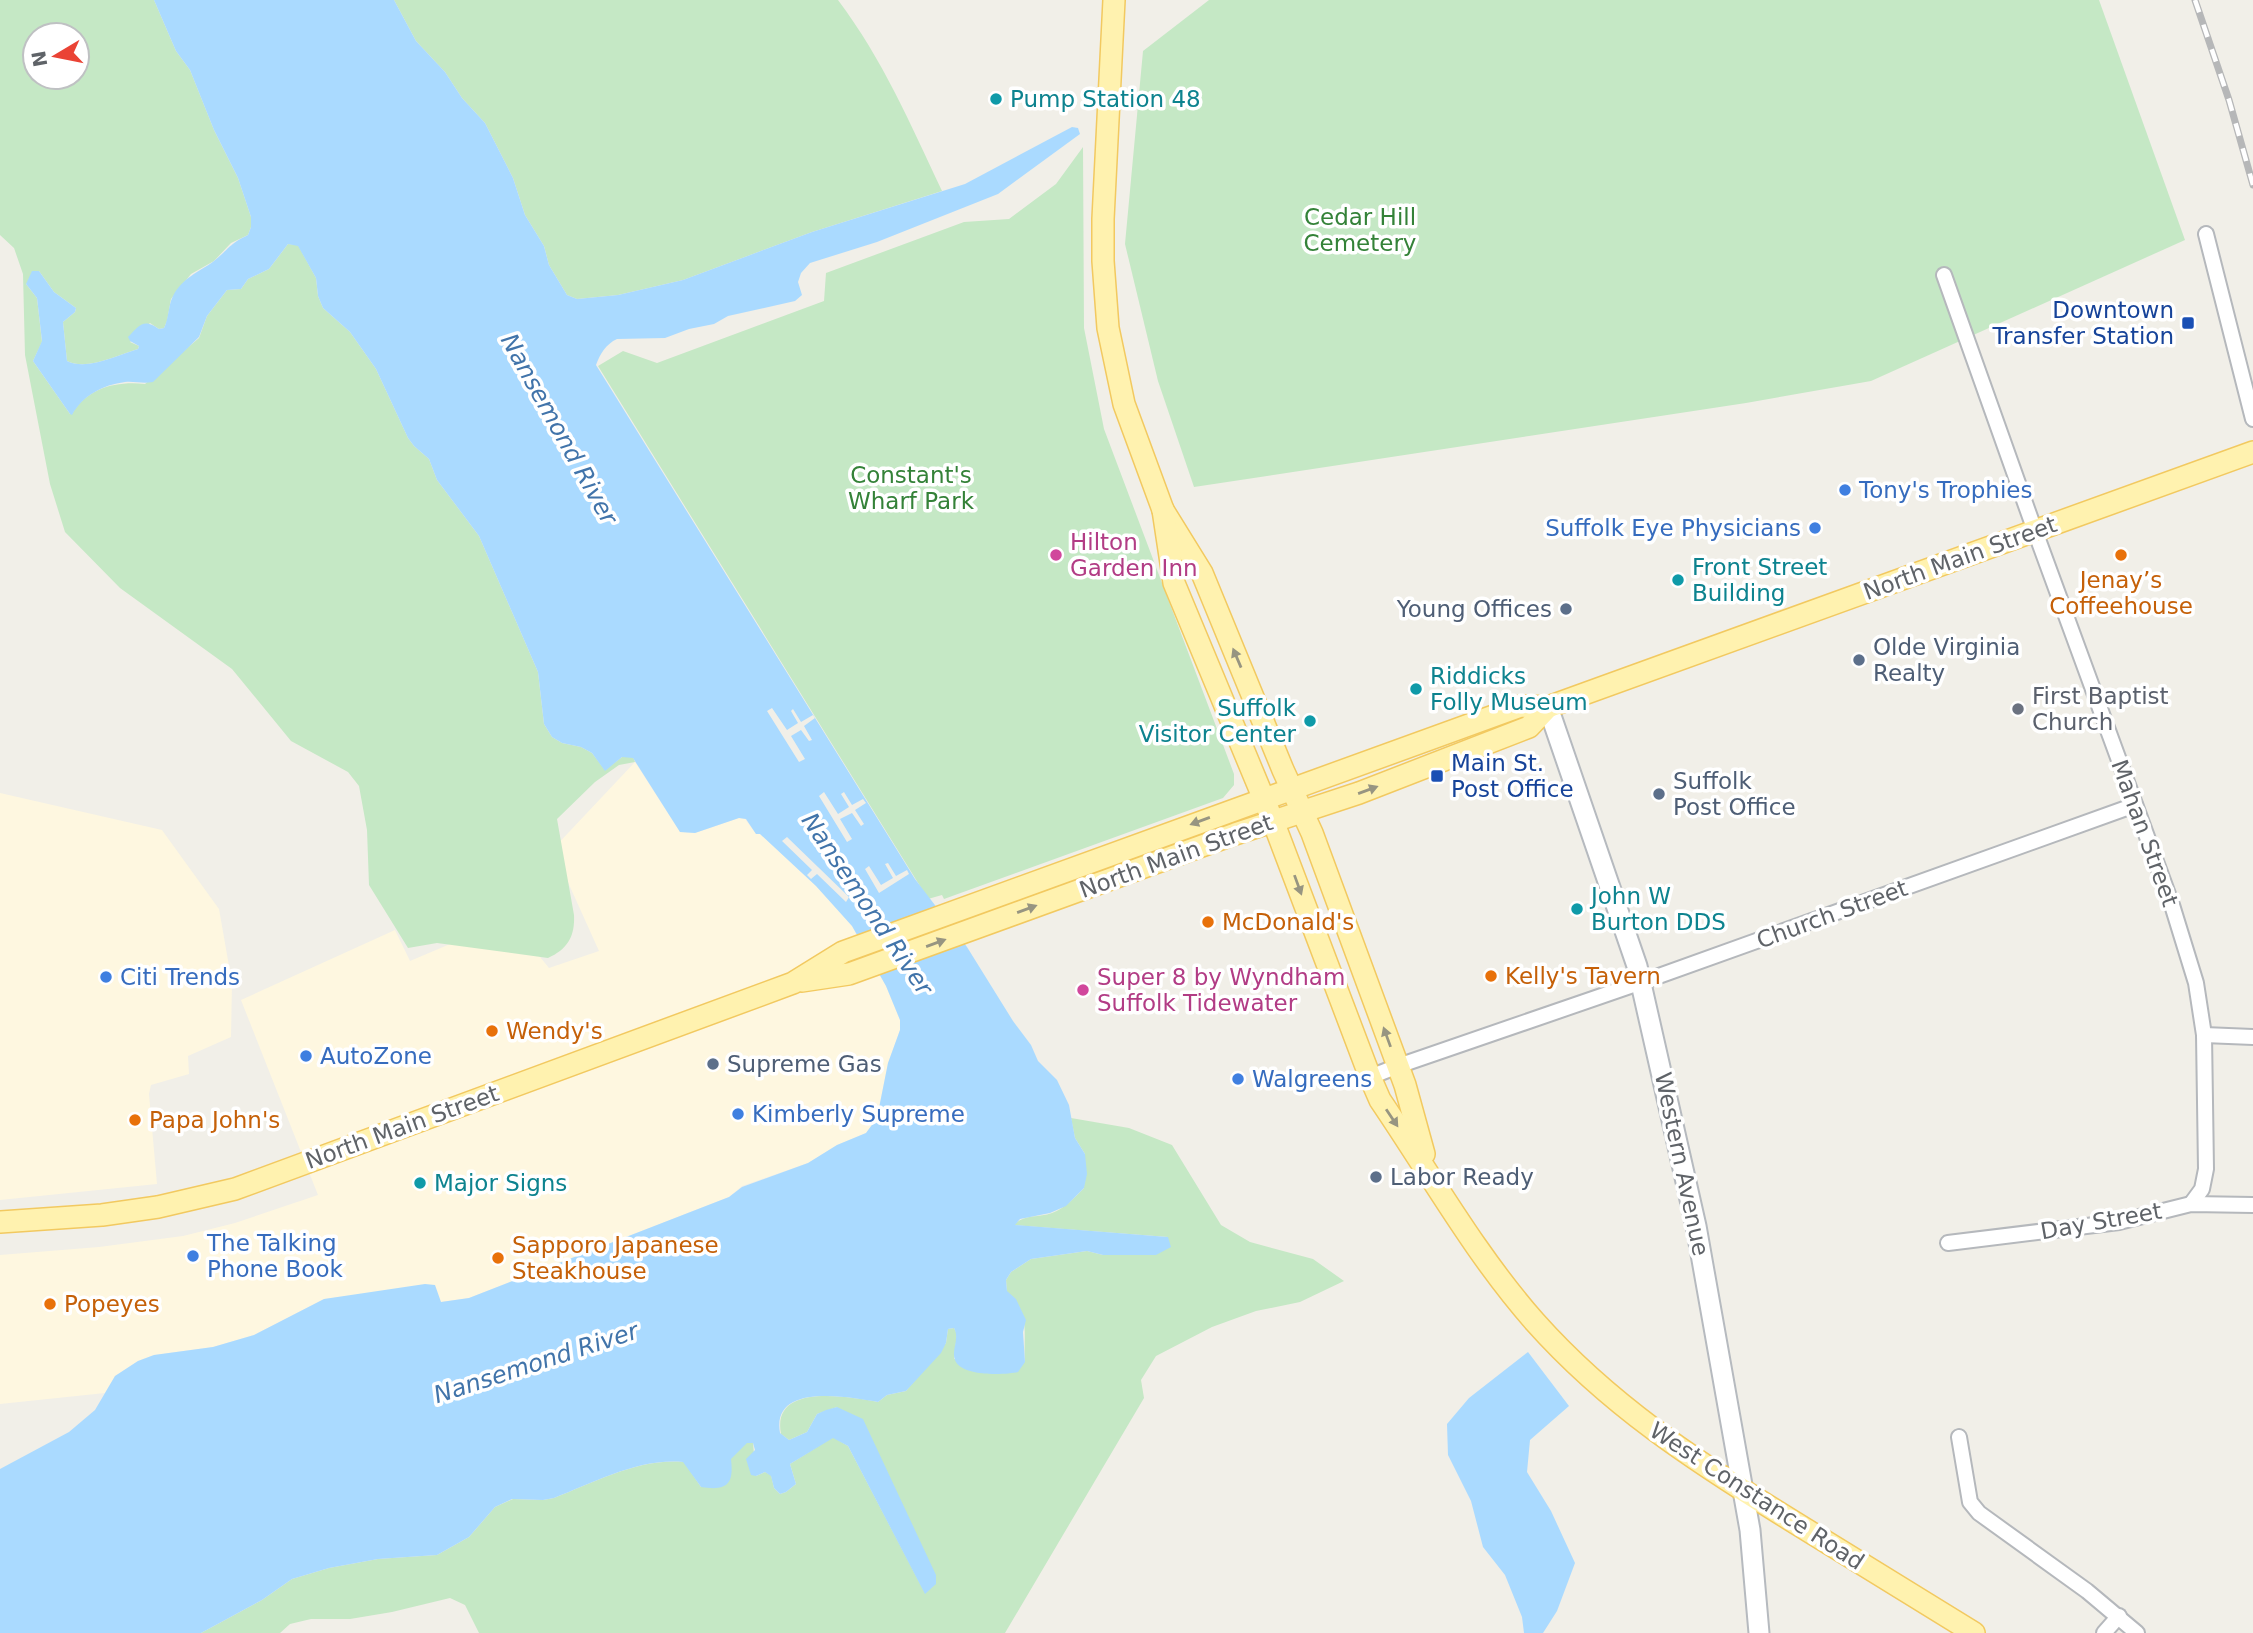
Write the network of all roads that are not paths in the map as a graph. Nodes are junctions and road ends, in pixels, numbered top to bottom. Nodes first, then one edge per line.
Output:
1 (1114, 0) edge
2 (2206, 234) dead end
3 (1944, 275) dead end
4 (2253, 419) edge
5 (2253, 452) edge
6 (1163, 510) junction
7 (2035, 531) junction
8 (1548, 707) junction
9 (1292, 789) junction
10 (1264, 799) junction
11 (2134, 805) junction
12 (1303, 811) junction
13 (1273, 821) junction
14 (793, 982) junction
15 (1642, 982) junction
16 (2204, 1035) junction
17 (2253, 1037) edge
18 (1398, 1066) junction
19 (1370, 1077) junction
20 (1429, 1172) junction
21 (2192, 1204) junction
22 (2253, 1205) edge
23 (0, 1222) edge
24 (1948, 1243) dead end
25 (1959, 1437) dead end
26 (1743, 1491) junction
27 (2119, 1616) junction
28 (1759, 1633) edge
29 (1974, 1633) edge
30 (2104, 1633) edge
31 (2137, 1633) edge

1 - 6 main road
2 - 4 street
3 - 7 street, Mahan Street
5 - 7 main road, North Main Street
9 -> 6 main road, West Constance Road
6 - 10 main road, West Constance Road
7 - 8 main road, North Main Street
7 - 11 street, Mahan Street
8 - 9 main road, North Main Street
12 -> 8 main road, North Main Street
8 - 15 street, Western Avenue
9 - 10 main road, North Main Street
9 - 12 main road, West Constance Road
10 - 13 main road, West Constance Road
10 -> 14 main road, North Main Street
11 - 15 street, Church Street
11 - 16 street, Mahan Street
12 - 13 main road, North Main Street
18 -> 12 main road, West Constance Road
14 -> 13 main road, North Main Street
13 -> 19 main road, West Constance Road
14 - 23 main road, North Main Street
15 - 18 street, Church Street
15 - 26 street, Western Avenue
16 - 17 street
16 - 21 street, Mahan Street
18 - 19 street, Church Street
18 - 20 main road, West Constance Road
19 -> 20 main road, West Constance Road
20 - 26 main road, West Constance Road
21 - 22 street, Day Street
21 - 24 street, Day Street
25 - 27 street
26 - 28 street, Western Avenue
26 - 29 main road, West Constance Road
27 - 30 street
27 - 31 street

